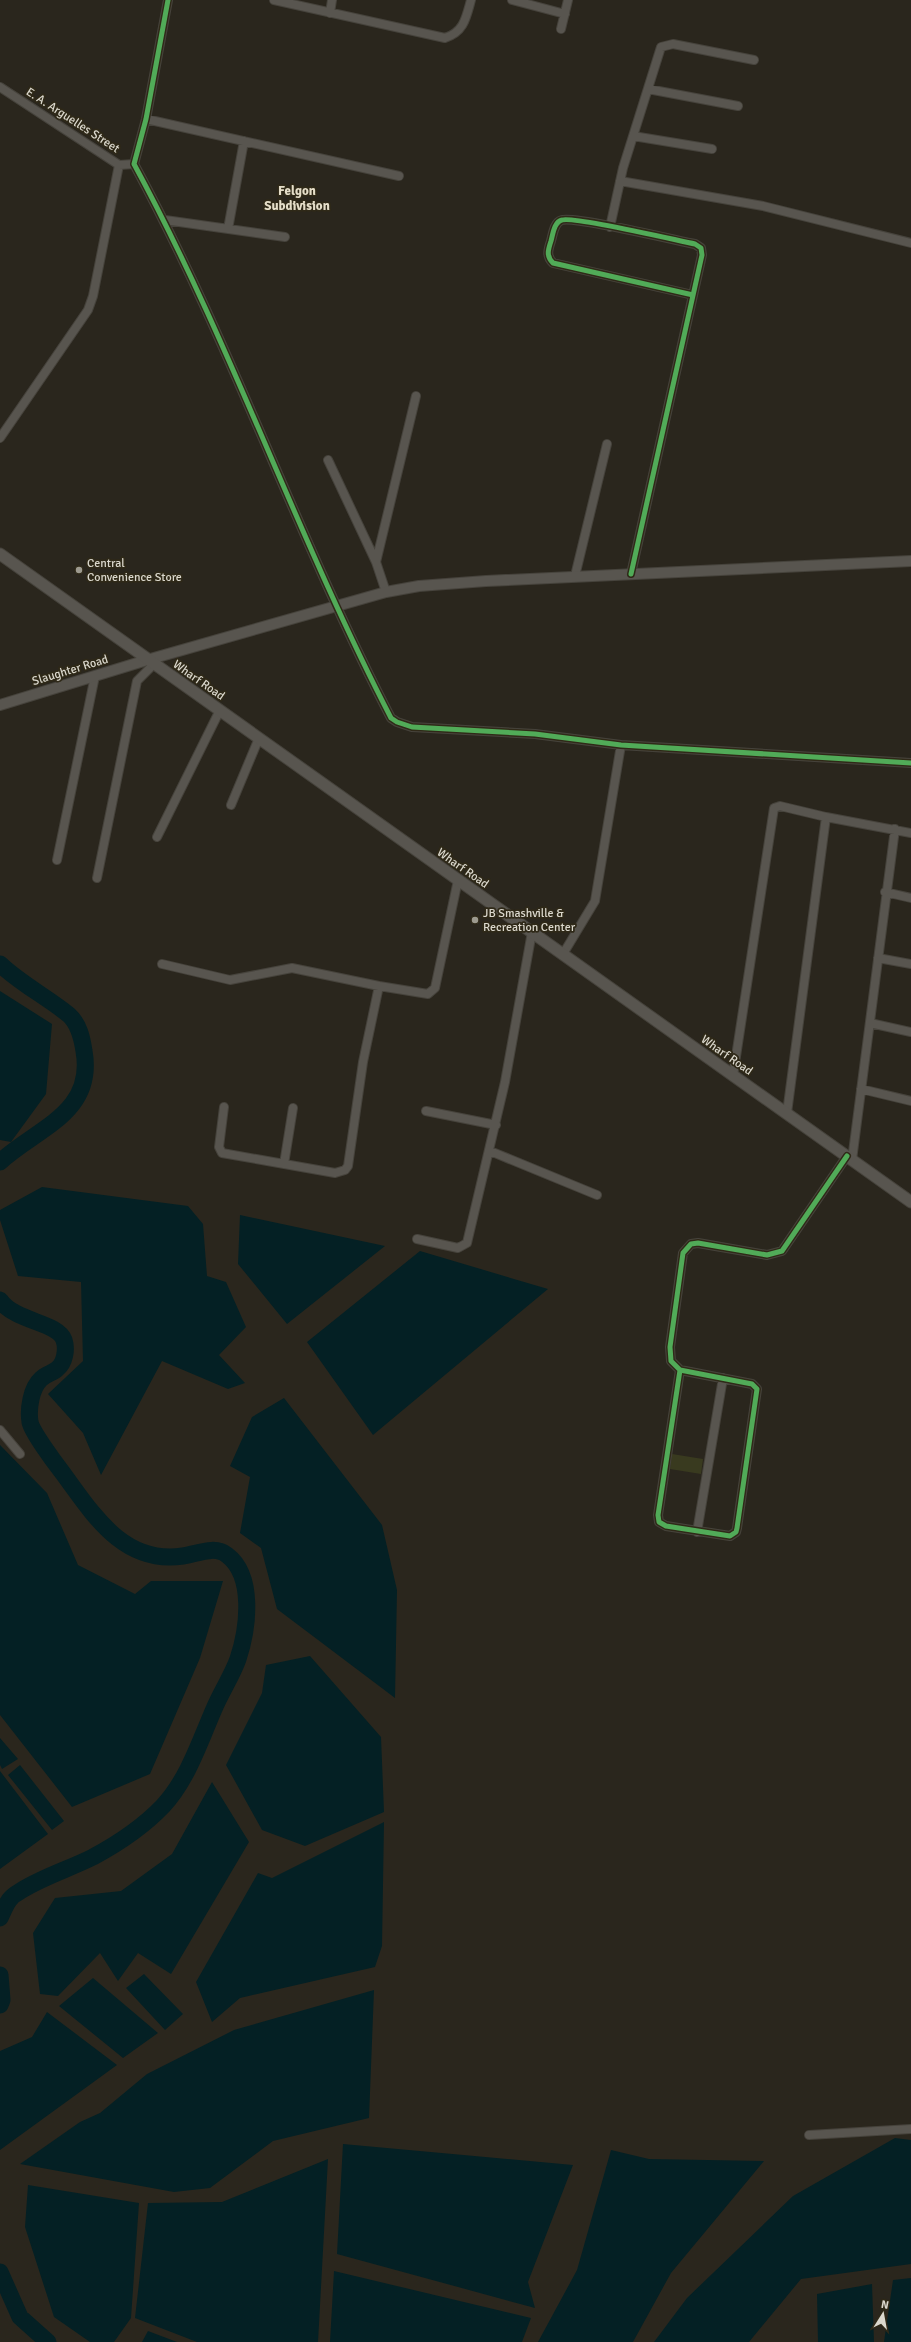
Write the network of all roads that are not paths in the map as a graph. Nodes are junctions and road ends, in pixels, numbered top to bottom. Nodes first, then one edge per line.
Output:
1 (168, 0) edge
2 (274, 0) edge
3 (332, 0) edge
4 (471, 0) edge
5 (512, 0) edge
6 (568, 0) edge
7 (330, 13) junction
8 (565, 14) junction
9 (561, 29) dead end
10 (754, 60) dead end
11 (0, 87) edge
12 (648, 89) junction
13 (738, 106) dead end
14 (146, 119) junction
15 (633, 136) junction
16 (244, 141) junction
17 (712, 149) dead end
18 (134, 164) junction
19 (119, 165) junction
20 (399, 176) dead end
21 (620, 181) junction
22 (165, 220) junction
23 (610, 227) junction
24 (228, 229) junction
25 (285, 237) dead end
26 (911, 243) edge
27 (693, 295) junction
28 (416, 396) dead end
29 (0, 438) edge
30 (607, 444) dead end
31 (328, 460) dead end
32 (0, 554) edge
33 (911, 561) edge
34 (376, 562) junction
35 (631, 574) junction
36 (575, 576) junction
37 (386, 592) junction
38 (336, 607) junction
39 (150, 662) junction
40 (95, 676) junction
41 (0, 705) edge
42 (220, 710) junction
43 (259, 738) junction
44 (621, 745) junction
45 (911, 763) edge
46 (231, 805) dead end
47 (826, 816) junction
48 (895, 829) junction
49 (911, 833) edge
50 (157, 837) dead end
51 (57, 860) dead end
52 (97, 878) dead end
53 (458, 880) junction
54 (886, 892) junction
55 (911, 898) edge
56 (532, 932) junction
57 (563, 954) junction
58 (878, 958) junction
59 (162, 964) dead end
60 (911, 964) edge
61 (379, 986) junction
62 (870, 1023) junction
63 (911, 1032) edge
64 (734, 1076) junction
65 (861, 1089) junction
66 (911, 1101) edge
67 (224, 1107) dead end
68 (293, 1108) dead end
69 (426, 1111) dead end
70 (787, 1114) junction
71 (496, 1125) junction
72 (490, 1151) junction
73 (850, 1158) junction
74 (284, 1164) junction
75 (597, 1195) dead end
76 (911, 1202) edge
77 (417, 1239) dead end
78 (680, 1370) junction
79 (723, 1378) junction
80 (0, 1430) edge
81 (20, 1454) dead end
82 (697, 1532) junction
83 (911, 2129) edge
84 (809, 2135) dead end

1 - 14 street
2 - 7 street
3 - 7 street
4 - 7 street
5 - 8 street
6 - 8 street
8 - 9 street
10 - 12 street
11 - 19 street, E. A. Arguelles Street
12 - 13 street
12 - 15 street
14 - 16 street
14 - 18 street
15 - 17 street
15 - 21 street
16 - 20 street
16 - 24 street
18 - 19 street, E. A. Arguelles Street
18 - 22 street
19 - 29 street
21 - 23 street
21 - 26 street
22 - 24 street
22 - 38 street
23 - 27 street
23 - 27 street
24 - 25 street
27 - 35 street
28 - 34 street
30 - 36 street
31 - 34 street
32 - 39 main road, Wharf Road
33 - 35 street, Slaughter Road
34 - 37 street
35 - 36 street, Slaughter Road
36 - 37 street, Slaughter Road
37 - 38 street, Slaughter Road
38 - 39 street, Slaughter Road
38 - 44 street
39 - 40 street, Slaughter Road
39 - 42 main road, Wharf Road
39 - 52 street
40 - 41 street, Slaughter Road
40 - 51 street
42 - 43 main road, Wharf Road
42 - 50 street
43 - 46 street
43 - 53 main road, Wharf Road
44 - 45 street
44 - 57 street
47 - 48 street
47 - 64 street
47 - 70 street
48 - 49 street
48 - 54 street
53 - 56 main road, Wharf Road
53 - 61 street
54 - 55 street
54 - 58 street
56 - 57 main road, Wharf Road
56 - 71 street
57 - 64 main road, Wharf Road
58 - 60 street
58 - 62 street
59 - 61 street
61 - 74 street
62 - 63 street
62 - 65 street
64 - 70 main road, Wharf Road
65 - 66 street
65 - 73 street
67 - 74 street
68 - 74 street
69 - 71 street
70 - 73 main road, Wharf Road
71 - 72 street
72 - 75 street
72 - 77 street
73 - 76 main road, Wharf Road
73 - 78 street
78 - 79 street
78 - 82 street
79 - 82 street
79 - 82 street
80 - 81 street
83 - 84 street

